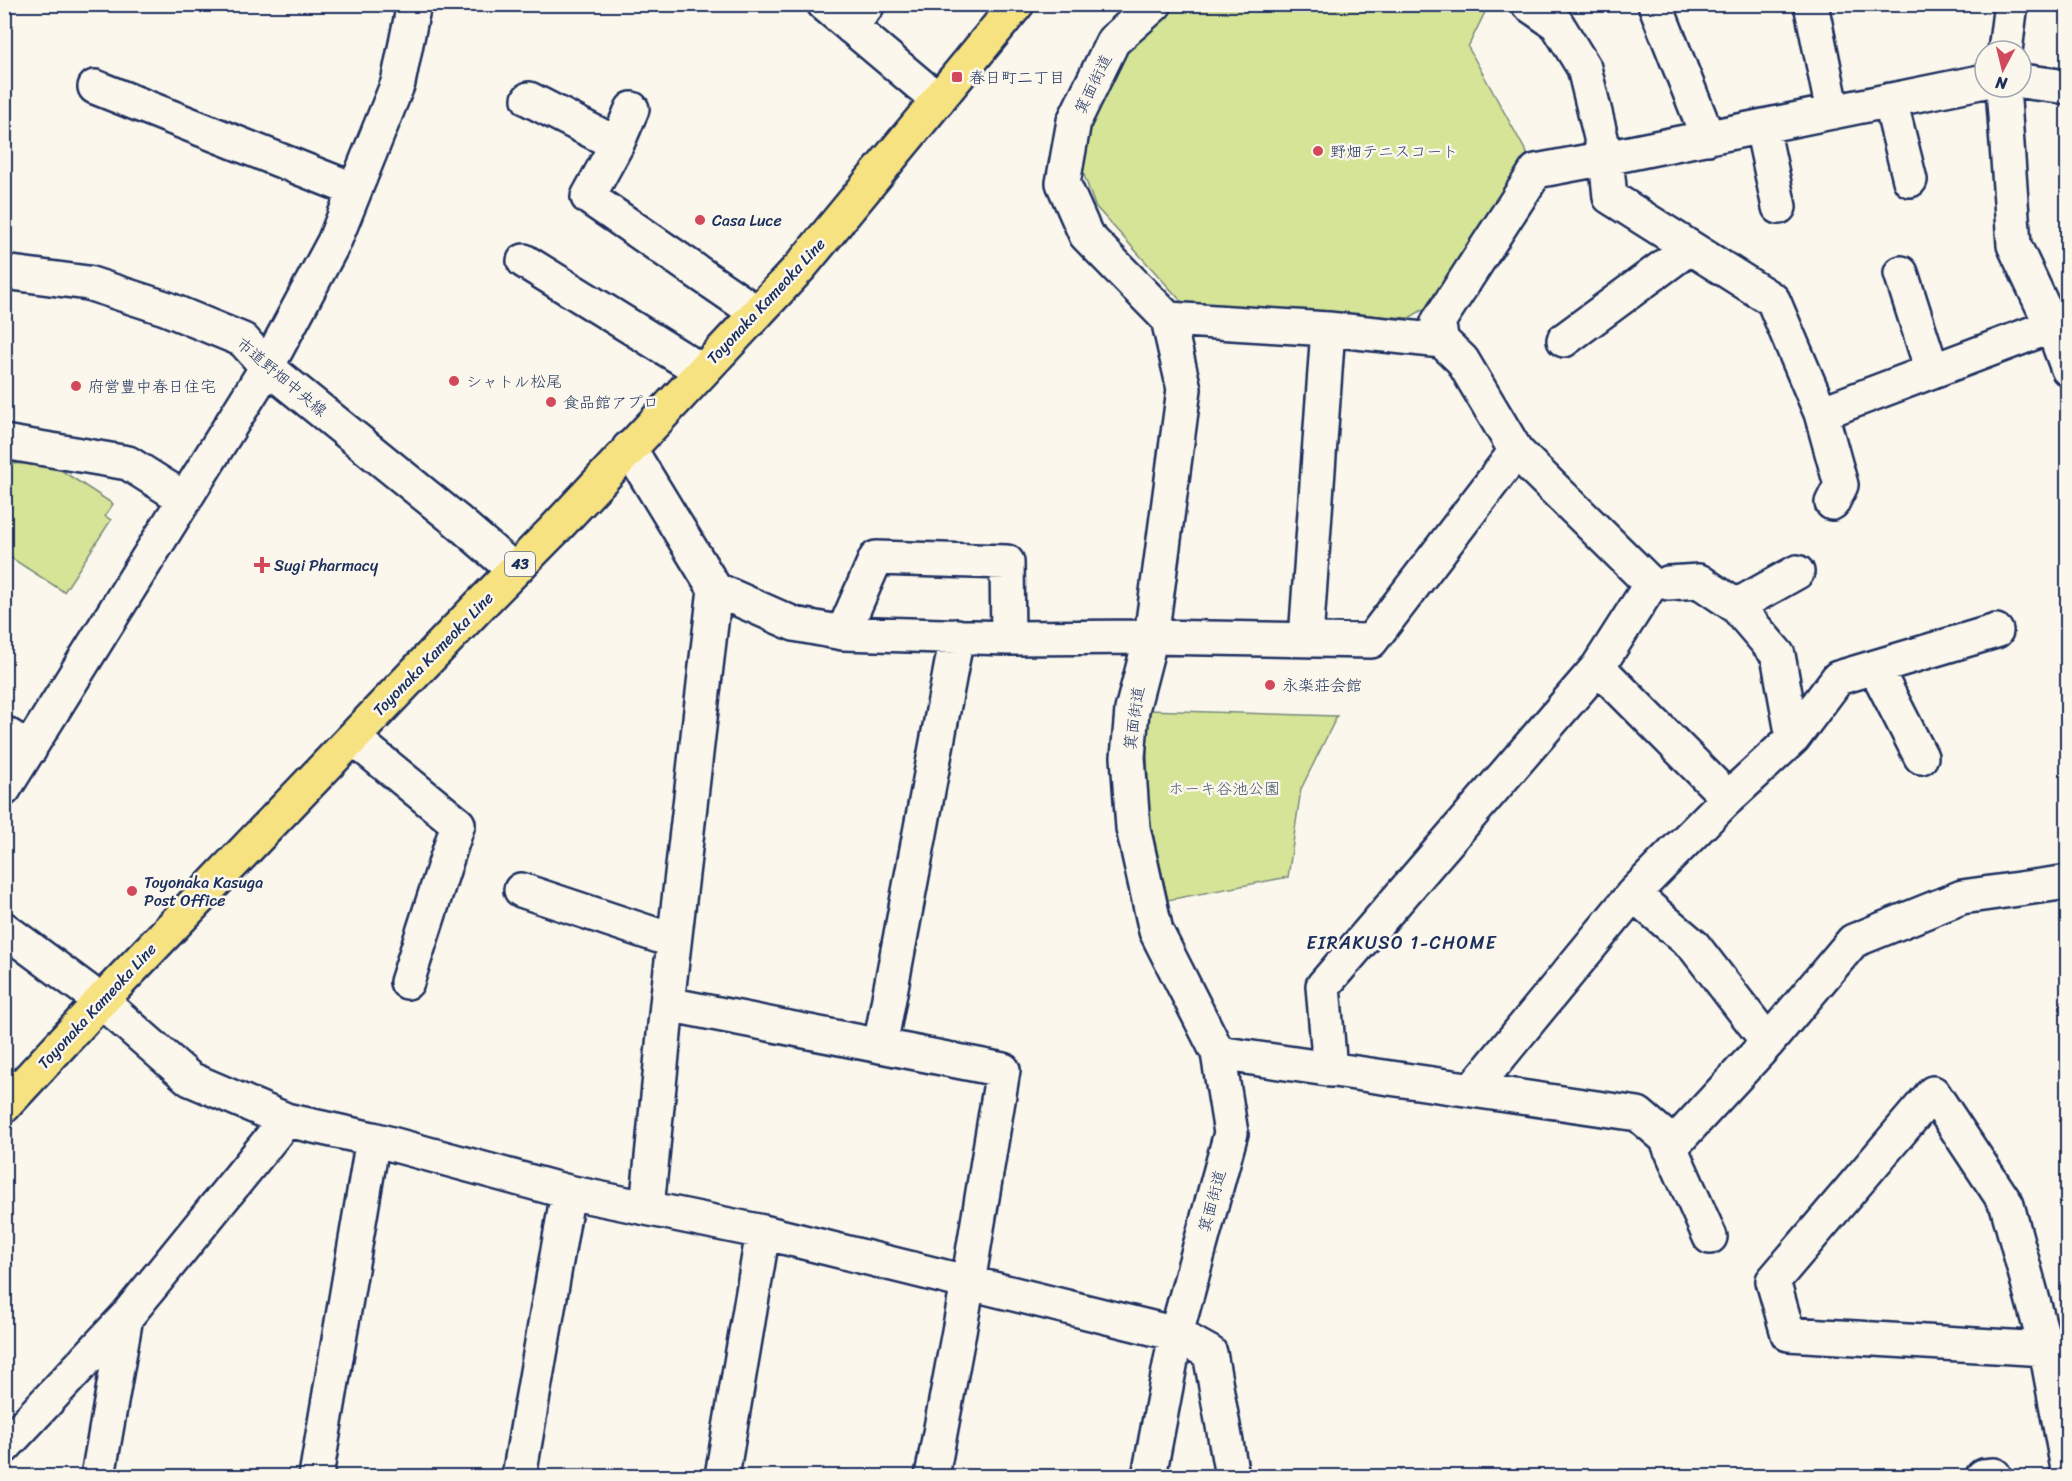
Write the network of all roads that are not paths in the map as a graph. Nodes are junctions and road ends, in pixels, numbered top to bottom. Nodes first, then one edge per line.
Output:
1 (414, 4) edge
2 (824, 4) edge
3 (1017, 4) edge
4 (1155, 4) edge
5 (1528, 4) edge
6 (1654, 4) edge
7 (1811, 4) edge
8 (2009, 4) edge
9 (859, 16) edge
10 (2006, 39) edge
11 (1973, 83) edge
12 (2033, 83) edge
13 (95, 87) dead end
14 (2067, 87) edge
15 (529, 99) dead end
16 (2004, 99) edge
17 (938, 100) junction
18 (1890, 100) junction
19 (632, 109) dead end
20 (1833, 112) junction
21 (1762, 127) junction
22 (1708, 138) junction
23 (617, 144) junction
24 (1606, 158) junction
25 (1910, 180) dead end
26 (355, 190) junction
27 (1779, 207) dead end
28 (1689, 248) junction
29 (524, 261) dead end
30 (4, 272) edge
31 (1901, 273) dead end
32 (758, 312) junction
33 (1168, 319) junction
34 (2052, 326) junction
35 (1328, 328) junction
36 (1564, 340) dead end
37 (1442, 341) junction
38 (267, 368) junction
39 (2067, 369) edge
40 (1932, 370) junction
41 (702, 371) junction
42 (1821, 412) junction
43 (4, 442) edge
44 (629, 448) junction
45 (1516, 452) junction
46 (185, 500) junction
47 (1832, 503) dead end
48 (514, 570) junction
49 (1797, 572) dead end
50 (1668, 584) dead end
51 (715, 589) junction
52 (1736, 606) junction
53 (1996, 631) dead end
54 (843, 633) junction
55 (957, 636) junction
56 (1151, 637) junction
57 (1008, 638) junction
58 (1306, 639) junction
59 (1598, 667) junction
60 (1875, 667) junction
61 (352, 738) junction
62 (1793, 738) junction
63 (17, 741) edge
64 (1921, 757) dead end
65 (4, 789) edge
66 (1728, 798) junction
67 (2067, 882) edge
68 (521, 890) dead end
69 (1634, 894) junction
70 (4, 929) edge
71 (674, 941) junction
72 (407, 982) dead end
73 (101, 1001) junction
74 (667, 1004) junction
75 (1768, 1041) junction
76 (880, 1046) junction
77 (1218, 1053) junction
78 (1330, 1070) junction
79 (1473, 1089) junction
80 (4, 1106) edge
81 (286, 1120) junction
82 (373, 1139) junction
83 (1670, 1148) junction
84 (568, 1192) junction
85 (647, 1208) junction
86 (763, 1232) junction
87 (1710, 1237) dead end
88 (968, 1283) junction
89 (126, 1317) junction
90 (1176, 1334) junction
91 (2046, 1349) junction
92 (4, 1447) edge
93 (2067, 1469) edge
94 (98, 1476) edge
95 (316, 1476) edge
96 (519, 1476) edge
97 (722, 1476) edge
98 (932, 1476) edge
99 (1149, 1476) edge
100 (1232, 1476) edge

1 - 26 street
2 - 9 street
3 - 17 main road, Toyonaka Kameoka Line / 43
4 - 33 street, 箕面街道
5 - 24 street
6 - 22 street
7 - 20 street
8 - 10 street
9 - 17 street
11 - 18 street
12 - 14 street
13 - 26 street
15 - 23 street
16 - 34 street
17 - 32 main road, Toyonaka Kameoka Line / 43
18 - 20 street
18 - 25 street
19 - 23 street
20 - 21 street
21 - 22 street
21 - 27 street
22 - 24 street
23 - 32 street
24 - 28 street
24 - 37 street
26 - 38 street
28 - 36 street
28 - 42 street
29 - 41 street
30 - 38 street, 市道野畑中央線
31 - 40 street
32 - 41 main road, Toyonaka Kameoka Line / 43
33 - 35 street
33 - 56 street, 箕面街道
34 - 39 street
34 - 40 street
35 - 37 street
35 - 58 street
37 - 45 street
38 - 46 street
38 - 48 street, 市道野畑中央線
40 - 42 street
41 - 44 main road, Toyonaka Kameoka Line / 43
42 - 47 street
43 - 46 street
44 - 48 main road, Toyonaka Kameoka Line / 43
44 - 51 street
45 - 58 street
45 - 59 street
46 - 63 street
48 - 61 main road, Toyonaka Kameoka Line / 43
49 - 52 street
50 - 52 street
51 - 54 street
51 - 71 street
52 - 62 street
53 - 60 street
54 - 55 street
54 - 57 street
55 - 57 street
55 - 76 street
56 - 57 street
56 - 58 street
56 - 77 street, 箕面街道
59 - 66 street
59 - 78 street
60 - 62 street
60 - 64 street
61 - 72 street
61 - 73 main road, Toyonaka Kameoka Line / 43
62 - 66 street
63 - 65 street
66 - 69 street
67 - 75 street
68 - 71 street
69 - 75 street
69 - 79 street
70 - 73 street
71 - 74 street
73 - 80 main road, Toyonaka Kameoka Line / 43
73 - 81 street
74 - 76 street
74 - 85 street
75 - 83 street
76 - 88 street
77 - 78 street
77 - 90 street, 箕面街道
78 - 79 street
79 - 83 street
81 - 82 street
81 - 89 street
82 - 84 street
82 - 95 street
83 - 87 street
84 - 85 street
84 - 96 street
85 - 86 street
86 - 88 street
86 - 97 street
88 - 90 street
88 - 98 street
89 - 92 street
89 - 94 street
90 - 99 street, 箕面街道
90 - 100 street
91 - 91 street
91 - 93 street

